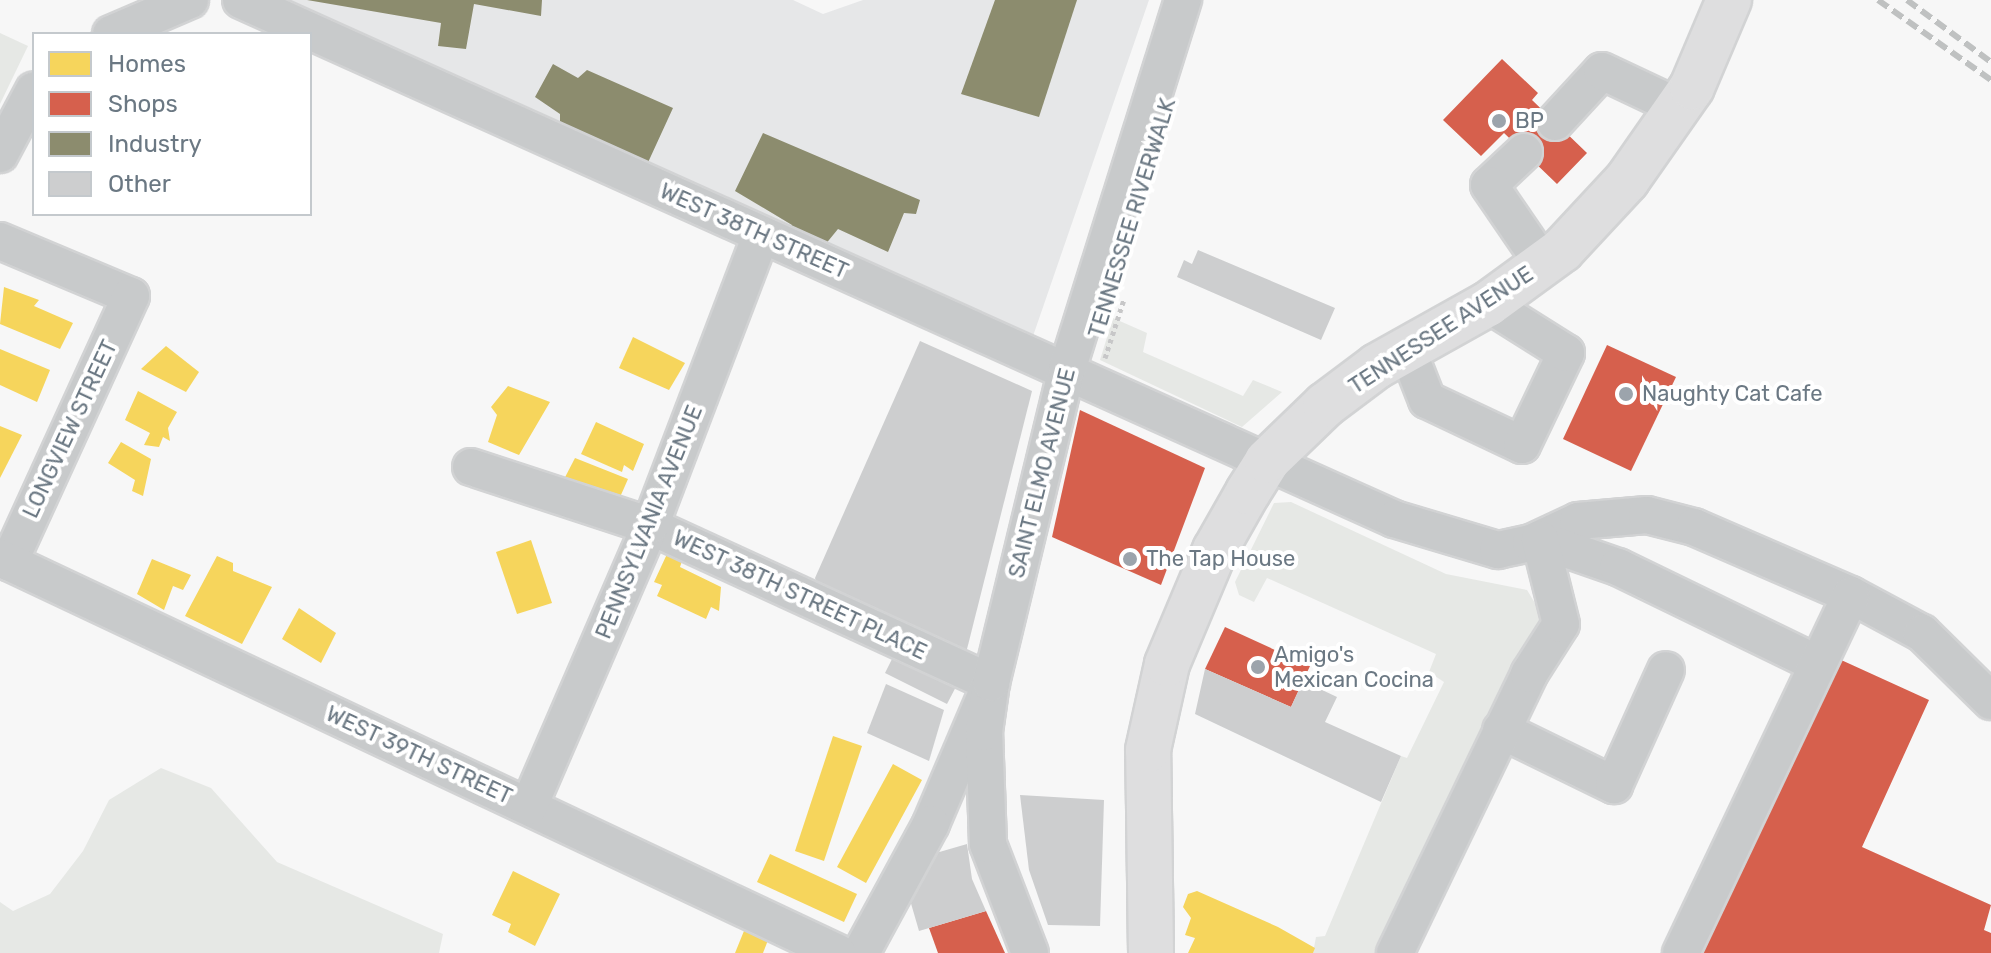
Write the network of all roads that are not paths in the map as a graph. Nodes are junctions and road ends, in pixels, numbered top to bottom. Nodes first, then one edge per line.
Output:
1 (190, 0) edge
2 (241, 0) edge
3 (1183, 0) edge
4 (1729, 0) edge
5 (116, 32) edge
6 (312, 32) edge
7 (312, 32) edge
8 (32, 94) edge
9 (1678, 107) junction
10 (1555, 122) dead end
11 (1524, 152) dead end
12 (0, 154) edge
13 (761, 235) junction
14 (0, 241) edge
15 (1543, 264) junction
16 (1488, 304) junction
17 (1407, 349) junction
18 (1078, 376) junction
19 (1267, 461) junction
20 (471, 467) dead end
21 (650, 526) junction
22 (1540, 540) junction
23 (4, 560) edge
24 (1851, 595) junction
25 (1818, 664) junction
26 (1666, 670) dead end
27 (991, 683) junction
28 (1991, 701) edge
29 (1501, 730) junction
30 (529, 806) junction
31 (838, 953) edge
32 (861, 953) edge
33 (1030, 953) edge
34 (1151, 953) edge
35 (1395, 953) edge
36 (1681, 953) edge

1 - 5 street
2 - 7 street, WEST 38TH STREET
3 - 18 street, SAINT ELMO AVENUE
4 - 9 main road, TENNESSEE AVENUE
6 - 13 street, WEST 38TH STREET
8 - 12 street
9 - 10 street
9 - 15 main road, TENNESSEE AVENUE
11 - 15 street
13 - 18 street, WEST 38TH STREET
13 - 21 street, PENNSYLVANIA AVENUE
14 - 23 street, LONGVIEW STREET
15 - 16 main road, TENNESSEE AVENUE
16 - 17 main road, TENNESSEE AVENUE
16 - 17 street
17 - 19 main road, TENNESSEE AVENUE
18 - 19 street, WEST 38TH STREET
18 - 27 street, SAINT ELMO AVENUE
19 - 22 street, WEST 38TH STREET
19 - 34 main road, TENNESSEE AVENUE
20 - 21 street, WEST 38TH STREET PLACE
21 - 27 street, WEST 38TH STREET PLACE
21 - 30 street, PENNSYLVANIA AVENUE
22 - 24 street, WEST 38TH STREET
22 - 25 street
22 - 29 street
23 - 30 street, WEST 39TH STREET
24 - 25 street
24 - 28 street, WEST 38TH STREET
25 - 36 street
26 - 29 street
27 - 32 street
27 - 33 street, SAINT ELMO AVENUE
29 - 35 street
30 - 31 street, WEST 39TH STREET

